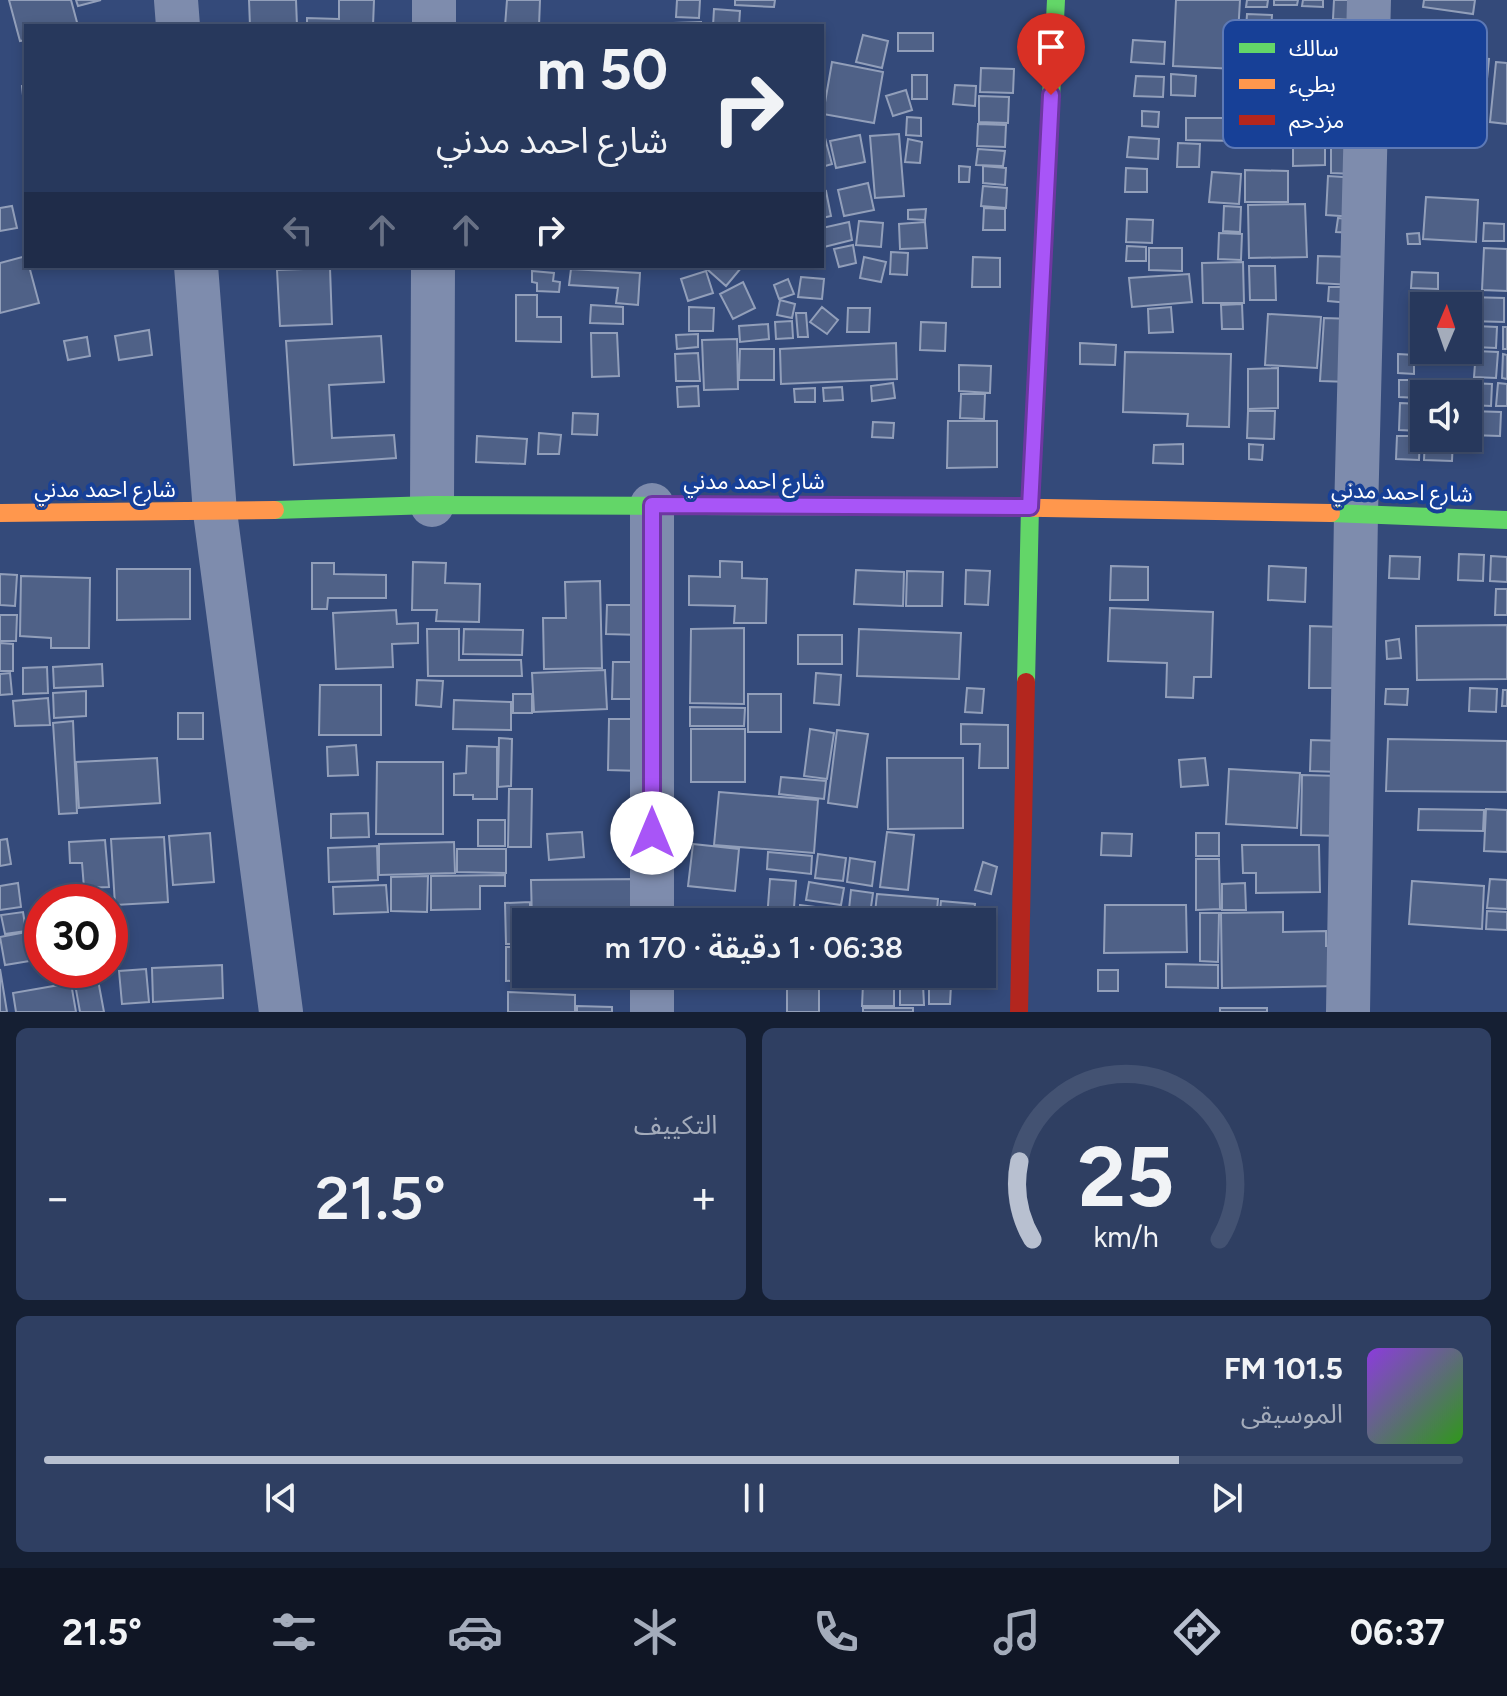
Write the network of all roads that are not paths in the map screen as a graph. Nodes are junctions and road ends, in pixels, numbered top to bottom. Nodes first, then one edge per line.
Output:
1 (176, 0) edge
2 (434, 0) edge
3 (1056, 0) edge
4 (1369, 0) edge
5 (1368, 20) edge
6 (178, 24) edge
7 (434, 24) edge
8 (1365, 148) edge
9 (196, 268) edge
10 (433, 268) edge
11 (432, 505) junction
12 (652, 505) junction
13 (1030, 507) junction
14 (215, 512) junction
15 (0, 513) edge
16 (1356, 514) junction
17 (1507, 520) edge
18 (652, 908) edge
19 (652, 988) edge
20 (281, 1012) edge
21 (652, 1012) edge
22 (1019, 1012) edge
23 (1348, 1012) edge

1 - 6 street
2 - 7 street
3 - 13 street
4 - 5 street
8 - 16 street
9 - 14 street
10 - 11 street
11 - 12 street, شارع احمد مدني
11 - 14 street, شارع احمد مدني
12 - 13 street, شارع احمد مدني
12 - 18 street
13 - 16 street, شارع احمد مدني
13 - 22 street
14 - 15 street, شارع احمد مدني
14 - 20 street
16 - 17 street, شارع احمد مدني
16 - 23 street
19 - 21 street

